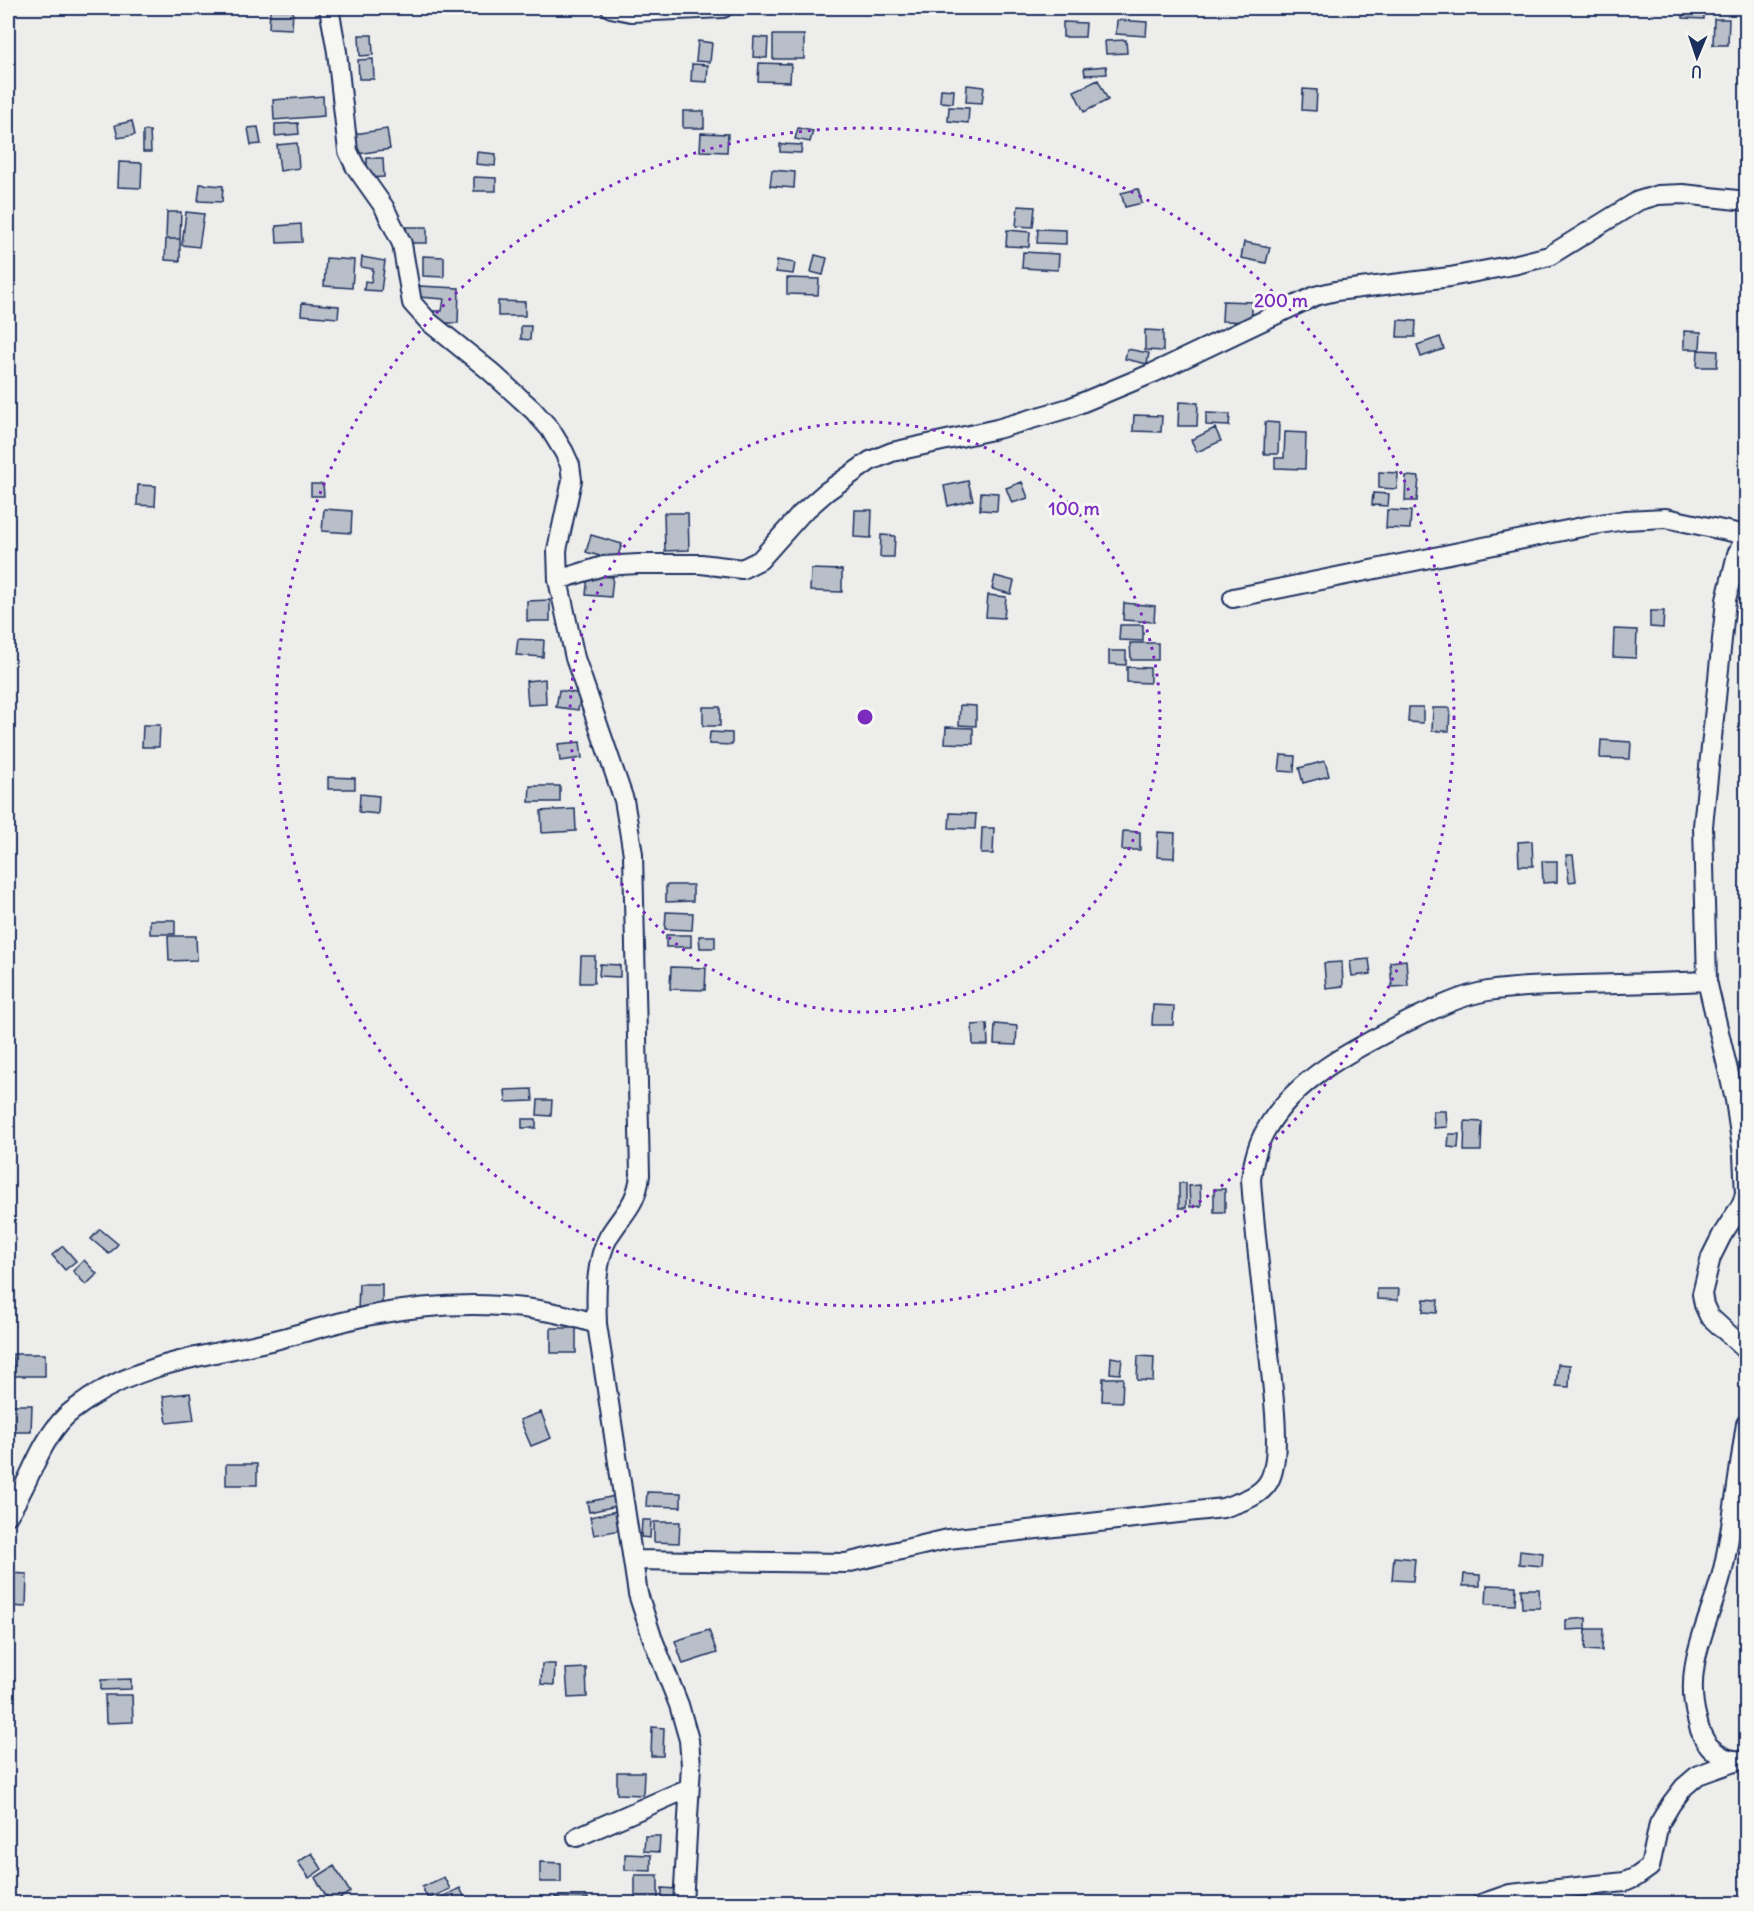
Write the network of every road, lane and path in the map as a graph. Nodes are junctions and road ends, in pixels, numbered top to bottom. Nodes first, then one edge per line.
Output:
1 (329, 8) edge
2 (611, 8) edge
3 (723, 8) edge
4 (1746, 201) edge
5 (1746, 536) edge
6 (558, 580) junction
7 (1233, 598) dead end
8 (1707, 981) junction
9 (597, 1324) junction
10 (1746, 1350) edge
11 (1746, 1424) edge
12 (8, 1515) edge
13 (633, 1560) junction
14 (1742, 1760) edge
15 (689, 1788) junction
16 (577, 1837) dead end
17 (683, 1904) edge
18 (1481, 1904) edge

1 - 6 street
2 - 3 street
4 - 6 street
5 - 7 street
5 - 8 street
6 - 9 street
8 - 10 street
8 - 13 street
9 - 12 street
9 - 13 street
11 - 14 street
13 - 15 street
14 - 18 street
15 - 16 street
15 - 17 street

